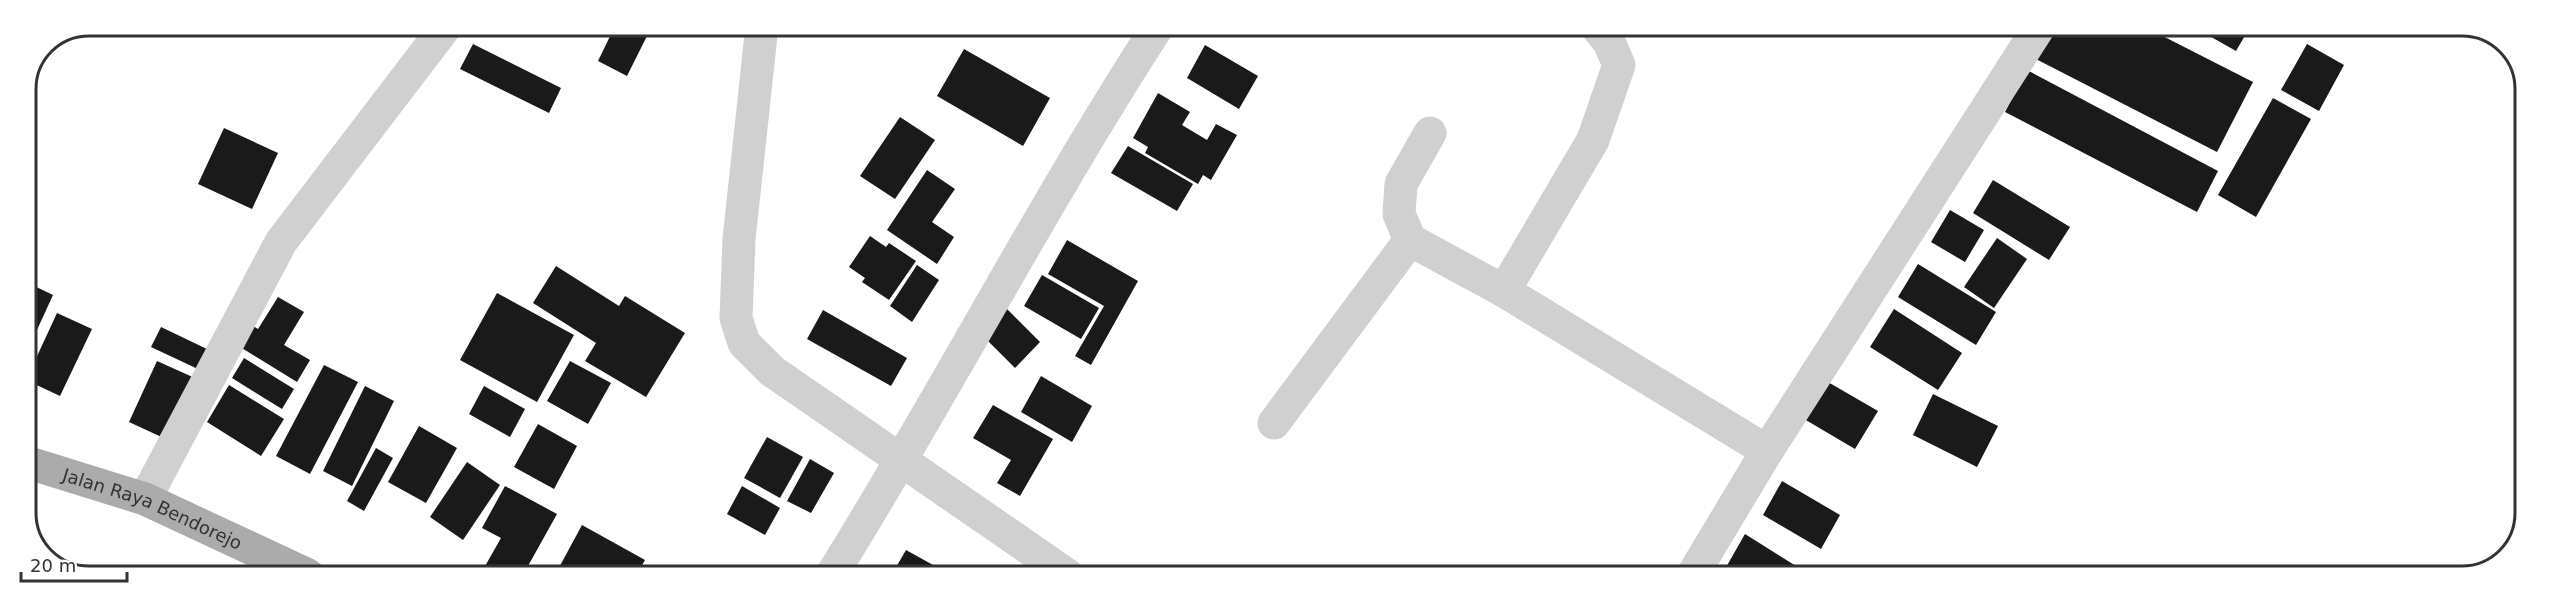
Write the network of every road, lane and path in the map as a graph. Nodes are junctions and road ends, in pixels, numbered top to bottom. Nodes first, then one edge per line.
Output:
1 (438, 36) edge
2 (761, 36) edge
3 (1151, 36) edge
4 (1604, 36) edge
5 (2033, 36) edge
6 (1430, 133) dead end
7 (1410, 240) junction
8 (1504, 291) junction
9 (1274, 423) dead end
10 (1767, 451) junction
11 (902, 461) junction
12 (36, 465) edge
13 (146, 499) junction
14 (290, 566) edge
15 (837, 566) edge
16 (1054, 566) edge
17 (1698, 566) edge

1 - 13 street
2 - 11 street
3 - 11 street
4 - 8 street
5 - 10 street
6 - 7 street
7 - 8 street
7 - 9 street
8 - 10 street
10 - 17 street
11 - 15 street
11 - 16 street
12 - 13 main road, Jalan Raya Bendorejo
13 - 14 main road, Jalan Raya Bendorejo

